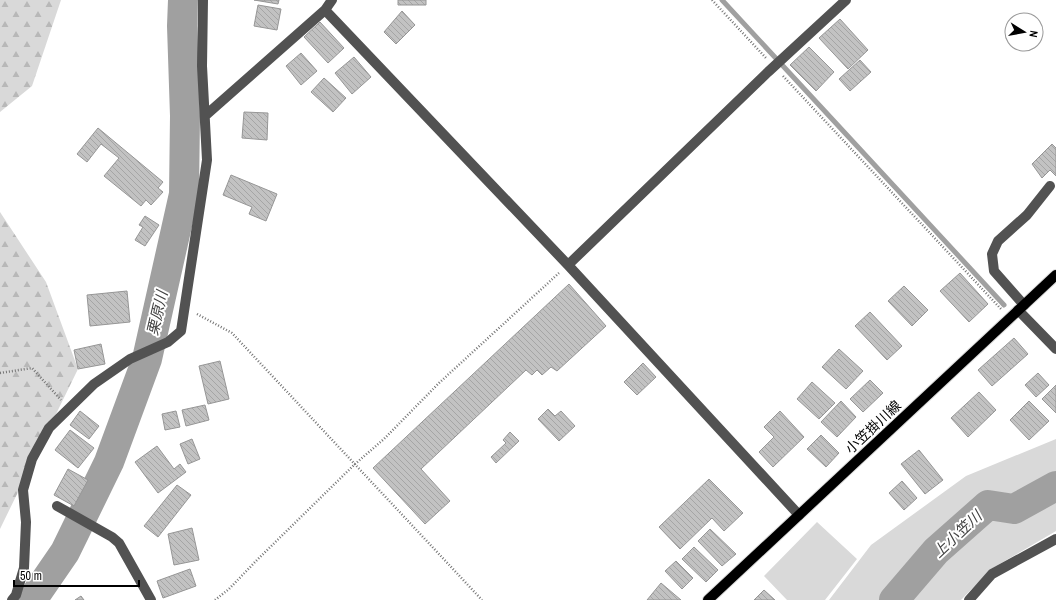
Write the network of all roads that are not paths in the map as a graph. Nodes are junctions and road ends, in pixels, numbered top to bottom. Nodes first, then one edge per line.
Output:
1 (203, 0) edge
2 (332, 0) edge
3 (846, 0) edge
4 (325, 10) junction
5 (206, 115) junction
6 (1050, 186) dead end
7 (568, 265) junction
8 (1056, 275) edge
9 (1021, 307) junction
10 (1056, 349) edge
11 (57, 506) dead end
12 (799, 515) junction
13 (1056, 539) edge
14 (711, 599) edge
15 (12, 600) edge
16 (151, 600) edge
17 (969, 600) edge

1 - 5 street
2 - 4 street
3 - 7 street
4 - 5 street
4 - 7 street
5 - 15 street
6 - 9 street
7 - 12 street
8 - 9 main road, 小笠掛川線
9 - 10 street
9 - 12 main road, 小笠掛川線
11 - 16 street
12 - 14 main road, 小笠掛川線
13 - 17 street

